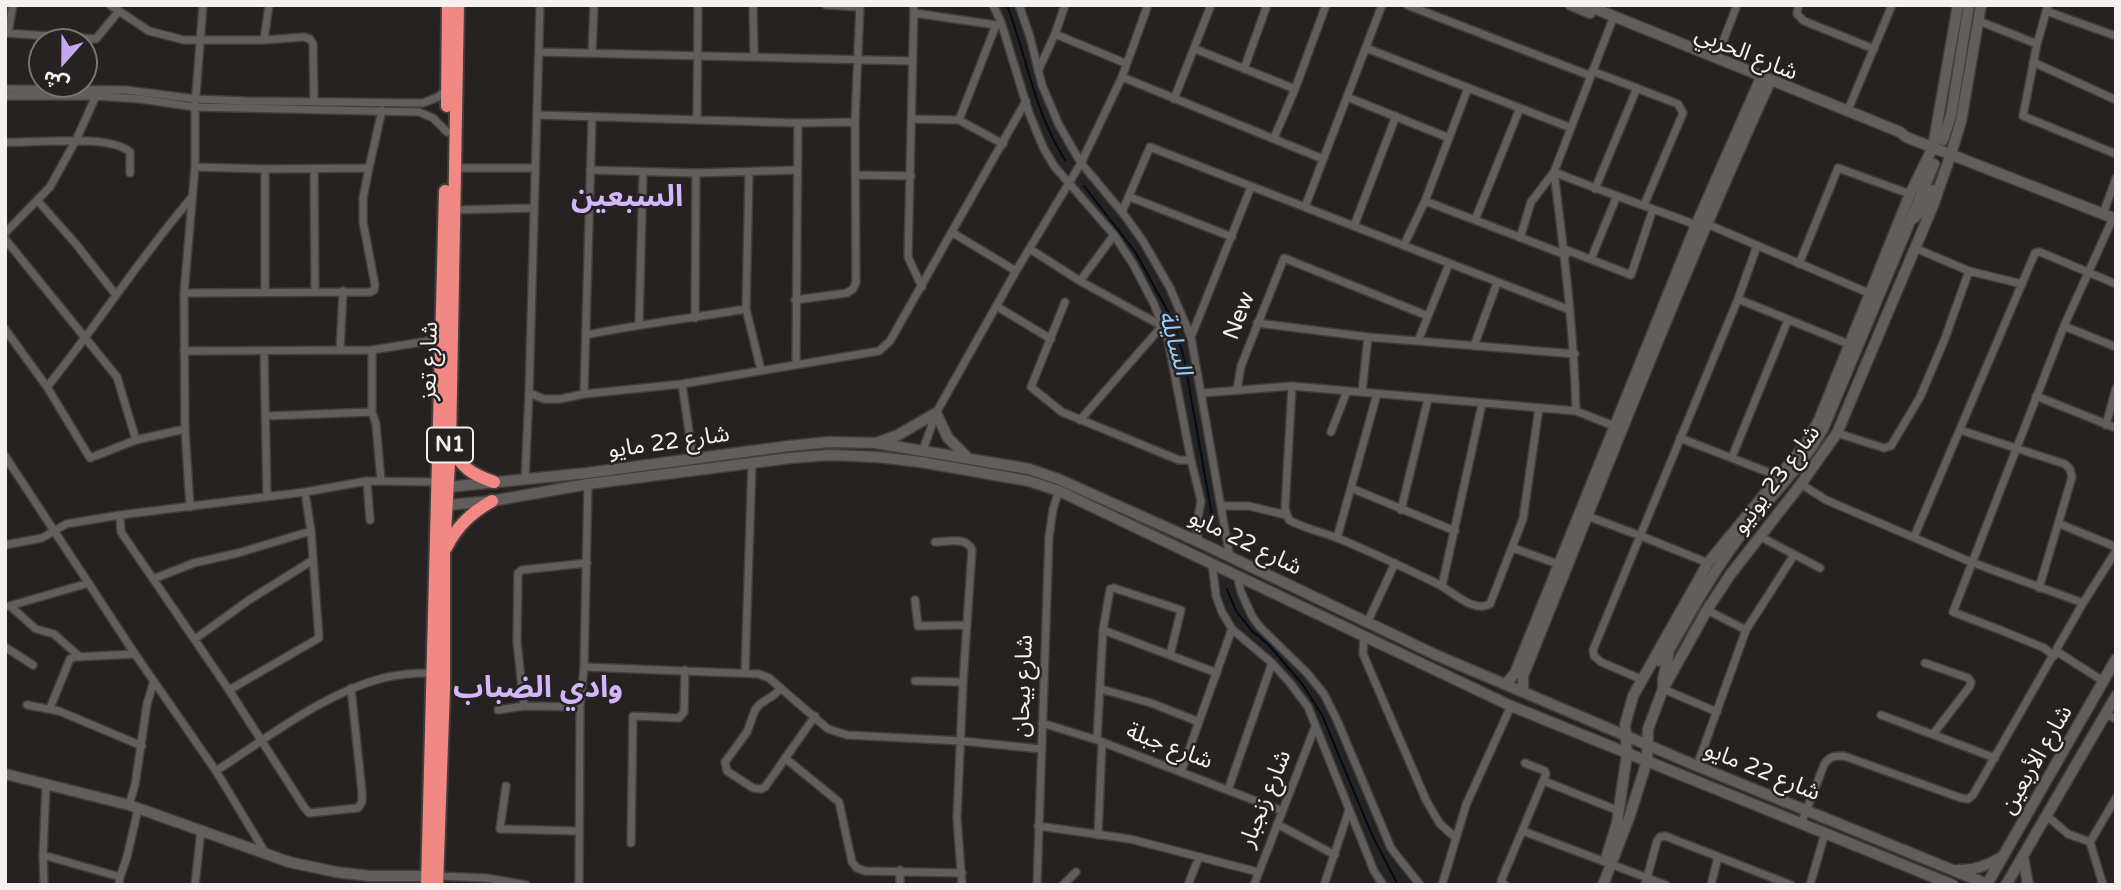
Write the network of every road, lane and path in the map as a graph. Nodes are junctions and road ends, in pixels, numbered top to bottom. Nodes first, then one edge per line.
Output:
1 (13, 5) edge
2 (110, 5) edge
3 (203, 5) edge
4 (269, 5) edge
5 (448, 5) edge
6 (458, 5) edge
7 (540, 5) edge
8 (594, 5) edge
9 (698, 5) edge
10 (753, 5) edge
11 (826, 5) edge
12 (993, 5) edge
13 (1019, 5) edge
14 (1065, 5) edge
15 (1148, 5) edge
16 (1211, 5) edge
17 (1267, 5) edge
18 (1326, 5) edge
19 (1382, 5) edge
20 (1407, 5) edge
21 (1570, 5) edge
22 (1586, 5) edge
23 (1737, 5) edge
24 (1798, 5) edge
25 (1892, 5) edge
26 (1958, 5) edge
27 (1969, 5) edge
28 (1981, 5) edge
29 (860, 6) edge
30 (2047, 8) edge
31 (914, 9) edge
32 (118, 12) junction
33 (1612, 21) junction
34 (1979, 21) junction
35 (999, 23) junction
36 (6, 33) edge
37 (1055, 34) junction
38 (2116, 36) edge
39 (199, 39) junction
40 (264, 40) junction
41 (2037, 44) junction
42 (1366, 48) junction
43 (1195, 49) junction
44 (1874, 49) junction
45 (539, 52) junction
46 (592, 53) junction
47 (1962, 54) junction
48 (754, 56) junction
49 (698, 57) junction
50 (1717, 57) junction
51 (859, 59) junction
52 (912, 61) junction
53 (2033, 62) junction
54 (1125, 63) junction
55 (1244, 69) junction
56 (1038, 71) junction
57 (1592, 73) junction
58 (1122, 77) junction
59 (1765, 82) junction
60 (447, 88) junction
61 (1468, 88) junction
62 (1637, 88) junction
63 (5, 89) edge
64 (1295, 89) junction
65 (5, 96) edge
66 (28, 96) edge
67 (98, 96) edge
68 (1347, 97) junction
69 (95, 98) edge
70 (1174, 99) junction
71 (2116, 100) edge
72 (314, 101) junction
73 (1026, 101) junction
74 (196, 103) junction
75 (419, 103) junction
76 (1520, 108) junction
77 (382, 110) junction
78 (1848, 110) junction
79 (419, 112) junction
80 (537, 115) junction
81 (1396, 116) junction
82 (1940, 116) junction
83 (592, 118) junction
84 (697, 119) junction
85 (912, 119) junction
86 (959, 120) junction
87 (1961, 121) junction
88 (855, 122) junction
89 (798, 123) junction
90 (1571, 128) junction
91 (447, 132) junction
92 (1906, 137) junction
93 (1274, 138) junction
94 (1449, 138) junction
95 (76, 140) junction
96 (1943, 140) dead end
97 (5, 142) edge
98 (1003, 144) junction
99 (1933, 147) junction
100 (2116, 153) edge
101 (1951, 155) junction
102 (1323, 159) junction
103 (1081, 163) junction
104 (1930, 164) junction
105 (195, 167) junction
106 (369, 168) junction
107 (454, 168) junction
108 (534, 168) junction
109 (265, 169) junction
110 (314, 169) junction
111 (590, 170) junction
112 (797, 170) junction
113 (643, 172) junction
114 (750, 172) junction
115 (1554, 172) junction
116 (130, 173) dead end
117 (696, 173) junction
118 (1723, 173) junction
119 (1944, 174) junction
120 (856, 175) junction
121 (911, 176) junction
122 (2116, 178) edge
123 (1068, 183) junction
124 (1251, 187) junction
125 (1595, 189) junction
126 (1910, 194) junction
127 (192, 197) junction
128 (1130, 197) junction
129 (1616, 198) junction
130 (37, 200) junction
131 (1425, 201) junction
132 (1644, 205) junction
133 (1305, 207) junction
134 (533, 208) junction
135 (1653, 209) junction
136 (453, 210) junction
137 (1122, 212) junction
138 (2111, 217) edge
139 (1475, 220) junction
140 (1910, 220) junction
141 (1707, 224) junction
142 (1696, 225) junction
143 (1354, 226) junction
144 (5, 233) edge
145 (953, 233) junction
146 (1114, 235) junction
147 (1232, 237) junction
148 (1520, 238) junction
149 (5, 239) edge
150 (1404, 245) junction
151 (1757, 246) junction
152 (1915, 248) junction
153 (1030, 249) junction
154 (1565, 252) junction
155 (1591, 259) junction
156 (1449, 264) junction
157 (1799, 264) junction
158 (1016, 271) junction
159 (1969, 271) junction
160 (2088, 274) junction
161 (1681, 275) junction
162 (1080, 281) junction
163 (1497, 283) junction
164 (2022, 284) junction
165 (2116, 284) edge
166 (922, 287) junction
167 (315, 291) junction
168 (342, 291) junction
169 (265, 292) junction
170 (184, 293) junction
171 (1871, 294) junction
172 (116, 295) junction
173 (1738, 299) junction
174 (795, 300) junction
175 (1065, 302) dead end
176 (996, 306) junction
177 (746, 309) junction
178 (1570, 310) junction
179 (1428, 316) junction
180 (695, 318) junction
181 (1788, 320) junction
182 (1257, 323) junction
183 (639, 324) junction
184 (1162, 326) junction
185 (2064, 326) junction
186 (5, 329) edge
187 (586, 335) junction
188 (1192, 337) junction
189 (1368, 337) junction
190 (87, 339) junction
191 (442, 339) junction
192 (1051, 339) junction
193 (8, 341) edge
194 (1418, 341) junction
195 (1851, 345) junction
196 (1474, 346) junction
197 (2116, 346) edge
198 (341, 350) junction
199 (372, 350) junction
200 (184, 351) junction
201 (264, 351) junction
202 (1575, 354) junction
203 (796, 365) junction
204 (761, 370) junction
205 (682, 384) junction
206 (1292, 386) junction
207 (47, 387) junction
208 (2116, 388) edge
209 (1237, 390) junction
210 (1347, 391) junction
211 (1362, 392) junction
212 (529, 393) junction
213 (1203, 393) junction
214 (584, 394) junction
215 (1377, 394) junction
216 (2036, 396) junction
217 (1428, 399) junction
218 (1482, 404) junction
219 (1539, 408) junction
220 (1576, 411) junction
221 (372, 412) junction
222 (936, 413) junction
223 (266, 416) junction
224 (1080, 420) junction
225 (2106, 425) junction
226 (1618, 428) junction
227 (2116, 428) edge
228 (185, 429) junction
229 (1960, 430) junction
230 (1331, 432) dead end
231 (1837, 433) junction
232 (1680, 438) junction
233 (136, 440) junction
234 (876, 443) junction
235 (450, 445) junction
236 (2016, 449) junction
237 (923, 450) junction
238 (5, 456) edge
239 (1732, 457) junction
240 (968, 458) junction
241 (690, 459) junction
242 (1191, 460) junction
243 (920, 462) junction
244 (752, 463) junction
245 (692, 471) junction
246 (1778, 476) junction
247 (587, 479) junction
248 (525, 480) junction
249 (367, 481) junction
250 (381, 481) junction
251 (494, 482) junction
252 (443, 484) junction
253 (1801, 484) junction
254 (1351, 488) junction
255 (1059, 491) junction
256 (305, 492) junction
257 (267, 496) junction
258 (492, 501) junction
259 (448, 505) junction
260 (1222, 506) junction
261 (190, 507) junction
262 (1401, 510) junction
263 (1286, 514) junction
264 (120, 515) junction
265 (1583, 515) junction
266 (370, 520) dead end
267 (2060, 524) junction
268 (54, 531) junction
269 (311, 531) junction
270 (1455, 531) junction
271 (1641, 536) junction
272 (1759, 536) junction
273 (1914, 537) junction
274 (1337, 538) junction
275 (935, 542) dead end
276 (1199, 542) junction
277 (5, 545) edge
278 (1513, 548) junction
279 (2116, 549) edge
280 (444, 551) junction
281 (1794, 555) junction
282 (1230, 558) junction
283 (313, 560) junction
284 (1971, 562) junction
285 (587, 563) junction
286 (1212, 563) junction
287 (1395, 563) junction
288 (1708, 563) junction
289 (1558, 564) junction
290 (1821, 568) dead end
291 (1237, 575) junction
292 (153, 579) junction
293 (89, 583) junction
294 (1442, 586) junction
295 (2039, 588) junction
296 (915, 600) dead end
297 (2083, 603) junction
298 (8, 606) edge
299 (1707, 610) junction
300 (1367, 623) junction
301 (967, 625) junction
302 (1232, 629) junction
303 (1746, 629) junction
304 (1102, 630) junction
305 (1364, 635) junction
306 (195, 639) junction
307 (5, 647) edge
308 (1668, 652) junction
309 (135, 654) junction
310 (2055, 654) junction
311 (1170, 655) junction
312 (81, 657) junction
313 (2116, 659) edge
314 (1272, 663) junction
315 (1925, 663) dead end
316 (33, 665) dead end
317 (584, 667) junction
318 (685, 670) junction
319 (745, 672) junction
320 (432, 673) junction
321 (1217, 673) junction
322 (1519, 674) junction
323 (1643, 680) junction
324 (154, 681) junction
325 (915, 681) dead end
326 (2103, 681) junction
327 (963, 682) junction
328 (1506, 684) junction
329 (351, 688) junction
330 (438, 688) junction
331 (781, 688) junction
332 (1101, 689) junction
333 (1663, 689) junction
334 (229, 690) junction
335 (1523, 691) junction
336 (2116, 696) edge
337 (27, 705) dead end
338 (524, 706) junction
339 (1511, 706) junction
340 (580, 707) junction
341 (50, 708) junction
342 (498, 710) dead end
343 (1717, 712) junction
344 (2105, 713) junction
345 (1881, 715) dead end
346 (815, 716) junction
347 (2116, 719) edge
348 (1199, 722) junction
349 (1042, 723) junction
350 (1315, 727) junction
351 (1934, 733) junction
352 (1625, 736) junction
353 (262, 741) junction
354 (961, 741) junction
355 (1099, 741) junction
356 (1647, 745) junction
357 (142, 746) junction
358 (1041, 749) junction
359 (1627, 754) junction
360 (785, 758) junction
361 (1995, 758) junction
362 (2060, 759) junction
363 (1647, 761) junction
364 (1525, 763) dead end
365 (1697, 766) junction
366 (2073, 767) junction
367 (216, 771) junction
368 (1181, 772) junction
369 (5, 774) edge
370 (1544, 781) junction
371 (47, 786) junction
372 (506, 786) dead end
373 (1228, 790) junction
374 (2116, 798) edge
375 (134, 807) junction
376 (1349, 810) junction
377 (1806, 810) junction
378 (1282, 811) junction
379 (1619, 811) junction
380 (2046, 815) junction
381 (1277, 824) junction
382 (1801, 824) junction
383 (1038, 826) junction
384 (201, 830) junction
385 (579, 831) junction
386 (1523, 831) junction
387 (1825, 833) junction
388 (1098, 835) junction
389 (1456, 838) junction
390 (2090, 842) junction
391 (631, 843) dead end
392 (265, 852) junction
393 (43, 855) junction
394 (1335, 855) junction
395 (2003, 856) junction
396 (2023, 856) junction
397 (1199, 857) junction
398 (1718, 857) junction
399 (1609, 862) junction
400 (1945, 867) junction
401 (901, 870) junction
402 (1076, 872) dead end
403 (1258, 872) junction
404 (962, 873) junction
405 (369, 880) edge
406 (119, 881) edge
407 (432, 881) edge
408 (1646, 881) edge
409 (1769, 881) edge
410 (487, 882) edge
411 (1984, 882) edge
412 (195, 883) edge
413 (1950, 884) edge
414 (44, 885) edge
415 (205, 885) edge
416 (526, 885) edge
417 (579, 885) edge
418 (900, 885) edge
419 (962, 885) edge
420 (1037, 885) edge
421 (1063, 885) edge
422 (1188, 885) edge
423 (1254, 885) edge
424 (1324, 885) edge
425 (1383, 885) edge
426 (1420, 885) edge
427 (1443, 885) edge
428 (1505, 885) edge
429 (1597, 885) edge
430 (1603, 885) edge
431 (1666, 885) edge
432 (1712, 885) edge
433 (1791, 885) edge
434 (1810, 885) edge
435 (2004, 885) edge
436 (2028, 885) edge
437 (2103, 885) edge

1 - 36 street
2 - 32 street
3 - 39 street
4 - 40 street
5 - 60 highway, شارع تعز / N1
6 - 107 highway, شارع تعز / N1
7 - 45 street
8 - 46 street
9 - 49 street
10 - 48 street
11 - 29 street
12 - 35 street
13 - 56 street
14 - 37 street
15 - 54 street
16 - 43 street
17 - 55 street
18 - 64 street
19 - 42 street
20 - 57 street
21 - 33 street, شارع الحربي
22 - 50 street, شارع الحربي
23 - 50 street
24 - 44 street
25 - 44 street
26 - 82 street, شارع 23 يونيو
27 - 47 street
28 - 34 street, شارع 23 يونيو
29 - 51 street
30 - 38 street
30 - 41 street
31 - 35 street
31 - 52 street
32 - 36 street
32 - 39 street
33 - 57 street
33 - 59 street, شارع الحربي
34 - 41 street
34 - 87 street, شارع 23 يونيو
35 - 73 street
35 - 86 street
37 - 54 street
37 - 56 street
39 - 40 street
39 - 74 street
40 - 72 street
41 - 53 street
42 - 61 street
42 - 68 street
43 - 55 street
43 - 70 street
44 - 78 street
45 - 46 street
45 - 80 street
46 - 49 street
47 - 82 street
47 - 87 street
47 - 96 street
48 - 49 street
48 - 51 street
49 - 84 street
50 - 78 street, شارع الحربي
51 - 52 street
51 - 88 street
52 - 85 street
53 - 71 street
53 - 100 street
54 - 58 street
55 - 64 street
56 - 103 street
57 - 62 street
57 - 90 street
58 - 70 street
58 - 103 street
59 - 92 street, شارع الحربي
59 - 118 street
60 - 75 street
60 - 91 highway, شارع تعز / N1
61 - 76 street
61 - 94 street
62 - 125 street
62 - 132 street
63 - 74 street
64 - 93 street
65 - 66 street
67 - 74 street
68 - 81 street
68 - 102 street
69 - 95 street
70 - 93 street
72 - 74 street
72 - 75 street
73 - 98 street
73 - 123 street
74 - 77 street
74 - 105 street
75 - 79 street
76 - 90 street
76 - 139 street
77 - 79 street
77 - 106 street
78 - 92 street, شارع الحربي
79 - 91 street
80 - 83 street
80 - 108 street
81 - 94 street
81 - 143 street
82 - 99 street, شارع 23 يونيو
83 - 84 street
83 - 111 street
84 - 89 street
85 - 86 street
85 - 121 street
86 - 98 street
87 - 101 street, شارع 23 يونيو
88 - 89 street
88 - 120 street
89 - 112 street
90 - 115 street
91 - 191 highway, شارع تعز / N1
92 - 99 street, شارع الحربي
93 - 102 street
94 - 131 street
95 - 97 street
95 - 116 street
95 - 130 street
98 - 145 street
99 - 101 street, شارع الحربي
99 - 104 street, شارع 23 يونيو
101 - 119 street, شارع 23 يونيو
101 - 138 street, شارع الحربي
102 - 133 street
103 - 123 street
103 - 137 street
104 - 126 street, شارع 23 يونيو
104 - 140 street
105 - 109 street
105 - 127 street
106 - 110 street
106 - 168 street
107 - 108 street
107 - 136 highway, شارع تعز / N1
108 - 134 street
109 - 110 street
109 - 169 street
110 - 167 street
111 - 113 street
111 - 187 street
112 - 114 street
112 - 174 street
113 - 117 street
113 - 183 street
114 - 117 street
114 - 177 street
115 - 125 street
115 - 148 street
115 - 154 street
117 - 180 street
118 - 141 street
118 - 142 street
119 - 140 street
119 - 152 street, شارع 23 يونيو
120 - 121 street
120 - 174 street
121 - 166 street
122 - 138 street
123 - 146 street
123 - 153 street
124 - 128 street
124 - 133 street
124 - 147 street
125 - 129 street
126 - 157 street
126 - 171 street, شارع 23 يونيو
127 - 170 street
127 - 172 street
128 - 137 street
128 - 147 street
129 - 132 street
129 - 155 street
130 - 144 street
130 - 172 street
131 - 139 street
131 - 150 street
132 - 135 street
133 - 143 street
134 - 136 street
134 - 212 street
135 - 142 street
135 - 155 street
136 - 235 highway, شارع تعز / N1
137 - 188 street
138 - 160 street
139 - 148 street
140 - 308 street
141 - 151 street
141 - 161 street
142 - 161 street
143 - 150 street
145 - 158 street
145 - 166 street
146 - 162 street
146 - 184 street
147 - 188 street
148 - 154 street
149 - 190 street
150 - 156 street
151 - 157 street
151 - 173 street
152 - 159 street
152 - 231 street, شارع 23 يونيو
153 - 158 street
153 - 162 street
154 - 155 street
154 - 178 street
156 - 163 street
156 - 179 street
157 - 171 street
158 - 176 street
159 - 164 street
159 - 231 street
160 - 164 street
160 - 165 street
160 - 185 street
161 - 226 street
162 - 184 street
163 - 178 street
163 - 196 street
164 - 229 street
166 - 203 street
167 - 168 street
167 - 169 street
168 - 198 street
169 - 170 street
170 - 200 street
171 - 195 street, شارع 23 يونيو
172 - 190 street
173 - 181 street
173 - 232 street
174 - 203 street
175 - 192 street
176 - 192 street
176 - 222 street
177 - 180 street
177 - 204 street
178 - 202 street
179 - 182 street, New
179 - 194 street
180 - 183 street
181 - 195 street
181 - 239 street
182 - 189 street
182 - 209 street, New
183 - 187 street
184 - 224 street
184 - 242 street
185 - 197 street
185 - 216 street
186 - 193 street
187 - 214 street
188 - 213 street
189 - 194 street
189 - 211 street
190 - 207 street
190 - 233 street
191 - 199 street
191 - 252 highway, شارع تعز / N1
192 - 224 street
193 - 207 street
194 - 196 street
195 - 246 street, شارع 23 يونيو
196 - 202 street
198 - 199 street
198 - 201 street
199 - 221 street
200 - 201 street
200 - 228 street
201 - 223 street
202 - 220 street
203 - 204 street
204 - 205 street
205 - 214 street
205 - 241 street
206 - 209 street
206 - 210 street
206 - 263 street
207 - 233 street
208 - 225 street
209 - 213 street
210 - 211 street
210 - 230 street
211 - 215 street
212 - 214 street
212 - 248 street
213 - 260 street
215 - 217 street
215 - 254 street
216 - 225 street
216 - 236 street
217 - 218 street
217 - 262 street
218 - 219 street
218 - 270 street
219 - 220 street
219 - 278 street
220 - 226 street
221 - 223 street
221 - 250 street
222 - 234 street
222 - 237 street
222 - 240 street
223 - 257 street
224 - 242 street
225 - 227 street
226 - 265 street
228 - 233 street
228 - 261 street
229 - 236 street
229 - 273 street
231 - 253 street, شارع 23 يونيو
232 - 239 street
232 - 271 street
234 - 237 street, شارع 22 مايو
234 - 241 street, شارع 22 مايو
235 - 251 highway
235 - 252 highway, شارع تعز / N1
236 - 267 street
236 - 284 street
237 - 240 street, شارع 22 مايو
237 - 243 street
238 - 268 street
239 - 246 street
240 - 276 street, شارع 22 مايو
241 - 245 street
241 - 247 street, شارع 22 مايو
242 - 276 street
243 - 244 street, شارع 22 مايو
243 - 255 street, شارع 22 مايو
244 - 245 street, شارع 22 مايو
244 - 319 street
245 - 247 street, شارع 22 مايو
246 - 288 street, شارع 23 يونيو
247 - 248 street, شارع 22 مايو
247 - 258 street, شارع 22 مايو
247 - 285 street
248 - 251 street, شارع 22 مايو
249 - 250 street
249 - 256 street
249 - 266 street
250 - 252 street
251 - 252 street, شارع 22 مايو
252 - 259 highway, شارع تعز / N1
252 - 320 highway, شارع تعز / N1
253 - 272 street, شارع 23 يونيو
253 - 273 street
254 - 262 street
254 - 274 street
255 - 286 street, شارع 22 مايو
255 - 349 street, شارع بيحان
256 - 257 street
256 - 269 street
257 - 261 street
258 - 259 street, شارع 22 مايو
258 - 280 highway
259 - 280 highway, شارع تعز / N1
260 - 263 street
260 - 282 street
261 - 264 street
262 - 270 street
263 - 274 street
264 - 268 street
264 - 292 street
265 - 271 street
265 - 289 street
265 - 322 street
267 - 279 street
267 - 295 street
268 - 277 street
268 - 293 street
269 - 283 street
269 - 292 street
270 - 294 street
271 - 288 street
271 - 323 street
272 - 281 street
272 - 299 street, شارع 23 يونيو
273 - 284 street
274 - 287 street
275 - 301 street
276 - 282 street, شارع 22 مايو
276 - 286 street
278 - 289 street
278 - 294 street
279 - 297 street
280 - 330 highway, شارع تعز / N1
281 - 290 street
281 - 303 street
282 - 291 street
282 - 300 street, شارع 22 مايو
283 - 306 street
283 - 334 street
284 - 295 street
284 - 310 street
285 - 317 street
285 - 338 street
286 - 291 street, شارع 22 مايو
286 - 302 street
287 - 294 street
287 - 300 street
288 - 323 street, شارع 23 يونيو
289 - 322 street
291 - 305 street, شارع 22 مايو
291 - 426 street
292 - 306 street
293 - 298 street
293 - 309 street
295 - 297 street
296 - 301 street
297 - 310 street
298 - 312 street
299 - 303 street
299 - 333 street, شارع 23 يونيو
300 - 328 street, شارع 22 مايو
301 - 327 street
302 - 314 street
302 - 321 street
303 - 343 street
304 - 311 street
304 - 311 street
304 - 332 street
305 - 339 street, شارع 22 مايو
305 - 389 street
306 - 334 street
307 - 316 street
308 - 323 street
308 - 333 street
309 - 312 street
309 - 324 street
310 - 326 street
310 - 361 street
311 - 321 street
312 - 341 street
313 - 326 street, شارع الأربعين
314 - 350 street
314 - 373 street
315 - 351 street
317 - 318 street
317 - 340 street
318 - 319 street
318 - 391 street
319 - 331 street
320 - 329 street
320 - 330 highway, شارع تعز / N1
321 - 348 street
322 - 328 street
322 - 335 street
323 - 352 street, شارع 23 يونيو
324 - 357 street
324 - 367 street
325 - 327 street
326 - 362 street, شارع الأربعين
327 - 354 street
328 - 335 street, شارع 22 مايو
329 - 353 street
329 - 353 street
330 - 407 highway, شارع تعز / N1
331 - 346 street
331 - 360 street
332 - 348 street
332 - 355 street
333 - 343 street
333 - 356 street, شارع 23 يونيو
334 - 353 street
335 - 352 street, شارع 22 مايو
336 - 344 street, شارع الأربعين
337 - 341 street
338 - 340 street
338 - 342 street
339 - 359 street, شارع 22 مايو
339 - 389 street
340 - 385 street
341 - 357 street
343 - 365 street
344 - 347 street
344 - 366 street, شارع الأربعين
345 - 351 street
346 - 354 street
346 - 360 street
348 - 368 street
349 - 355 street, شارع جبلة
349 - 358 street, شارع بيحان
350 - 376 street
350 - 378 street, شارع زنجبار
351 - 361 street
352 - 356 street, شارع 22 مايو
352 - 359 street, شارع 23 يونيو
353 - 367 street
354 - 358 street
354 - 404 street
355 - 368 street, شارع جبلة
355 - 388 street
356 - 363 street, شارع 23 يونيو
356 - 365 street, شارع 22 مايو
357 - 375 street
358 - 383 street, شارع بيحان
359 - 363 street, شارع 22 مايو
359 - 379 street, شارع 23 يونيو
360 - 401 street
361 - 377 street
362 - 366 street
362 - 395 street, شارع الأربعين
363 - 382 street, شارع 22 مايو
363 - 399 street, شارع 23 يونيو
364 - 370 street
365 - 377 street, شارع 22 مايو
366 - 380 street, شارع الأربعين
367 - 392 street
368 - 373 street, شارع جبلة
369 - 371 street
370 - 379 street
370 - 386 street
371 - 375 street
371 - 393 street
372 - 385 street
373 - 378 street, شارع جبلة
374 - 390 street
375 - 384 street
375 - 406 street
376 - 394 street
376 - 425 street
377 - 382 street
377 - 400 street, شارع 22 مايو
378 - 381 street, شارع زنجبار
379 - 399 street, شارع 23 يونيو
380 - 390 street
380 - 396 street, شارع الأربعين
381 - 394 street
381 - 403 street, شارع زنجبار
382 - 387 street, شارع 22 مايو
383 - 388 street
383 - 420 street, شارع بيحان
384 - 392 street
384 - 412 street
385 - 417 street
386 - 399 street
386 - 428 street
387 - 413 street, شارع 22 مايو
387 - 434 street
388 - 397 street
389 - 427 street
390 - 437 street
392 - 405 street
393 - 406 street
393 - 414 street
394 - 424 street
395 - 400 street
395 - 411 street, شارع الأربعين
396 - 435 street, شارع الأربعين
396 - 436 street
397 - 403 street
397 - 422 street
398 - 408 street
398 - 409 street
398 - 432 street
399 - 408 street
399 - 429 street, شارع 23 يونيو
399 - 430 street, شارع 23 يونيو
400 - 411 street, شارع 22 مايو
401 - 404 street
401 - 418 street
402 - 421 street
403 - 423 street, شارع زنجبار
404 - 419 street
405 - 407 street
407 - 410 street
408 - 431 street
409 - 433 street
410 - 416 street
411 - 435 street, شارع 22 مايو
412 - 415 street

